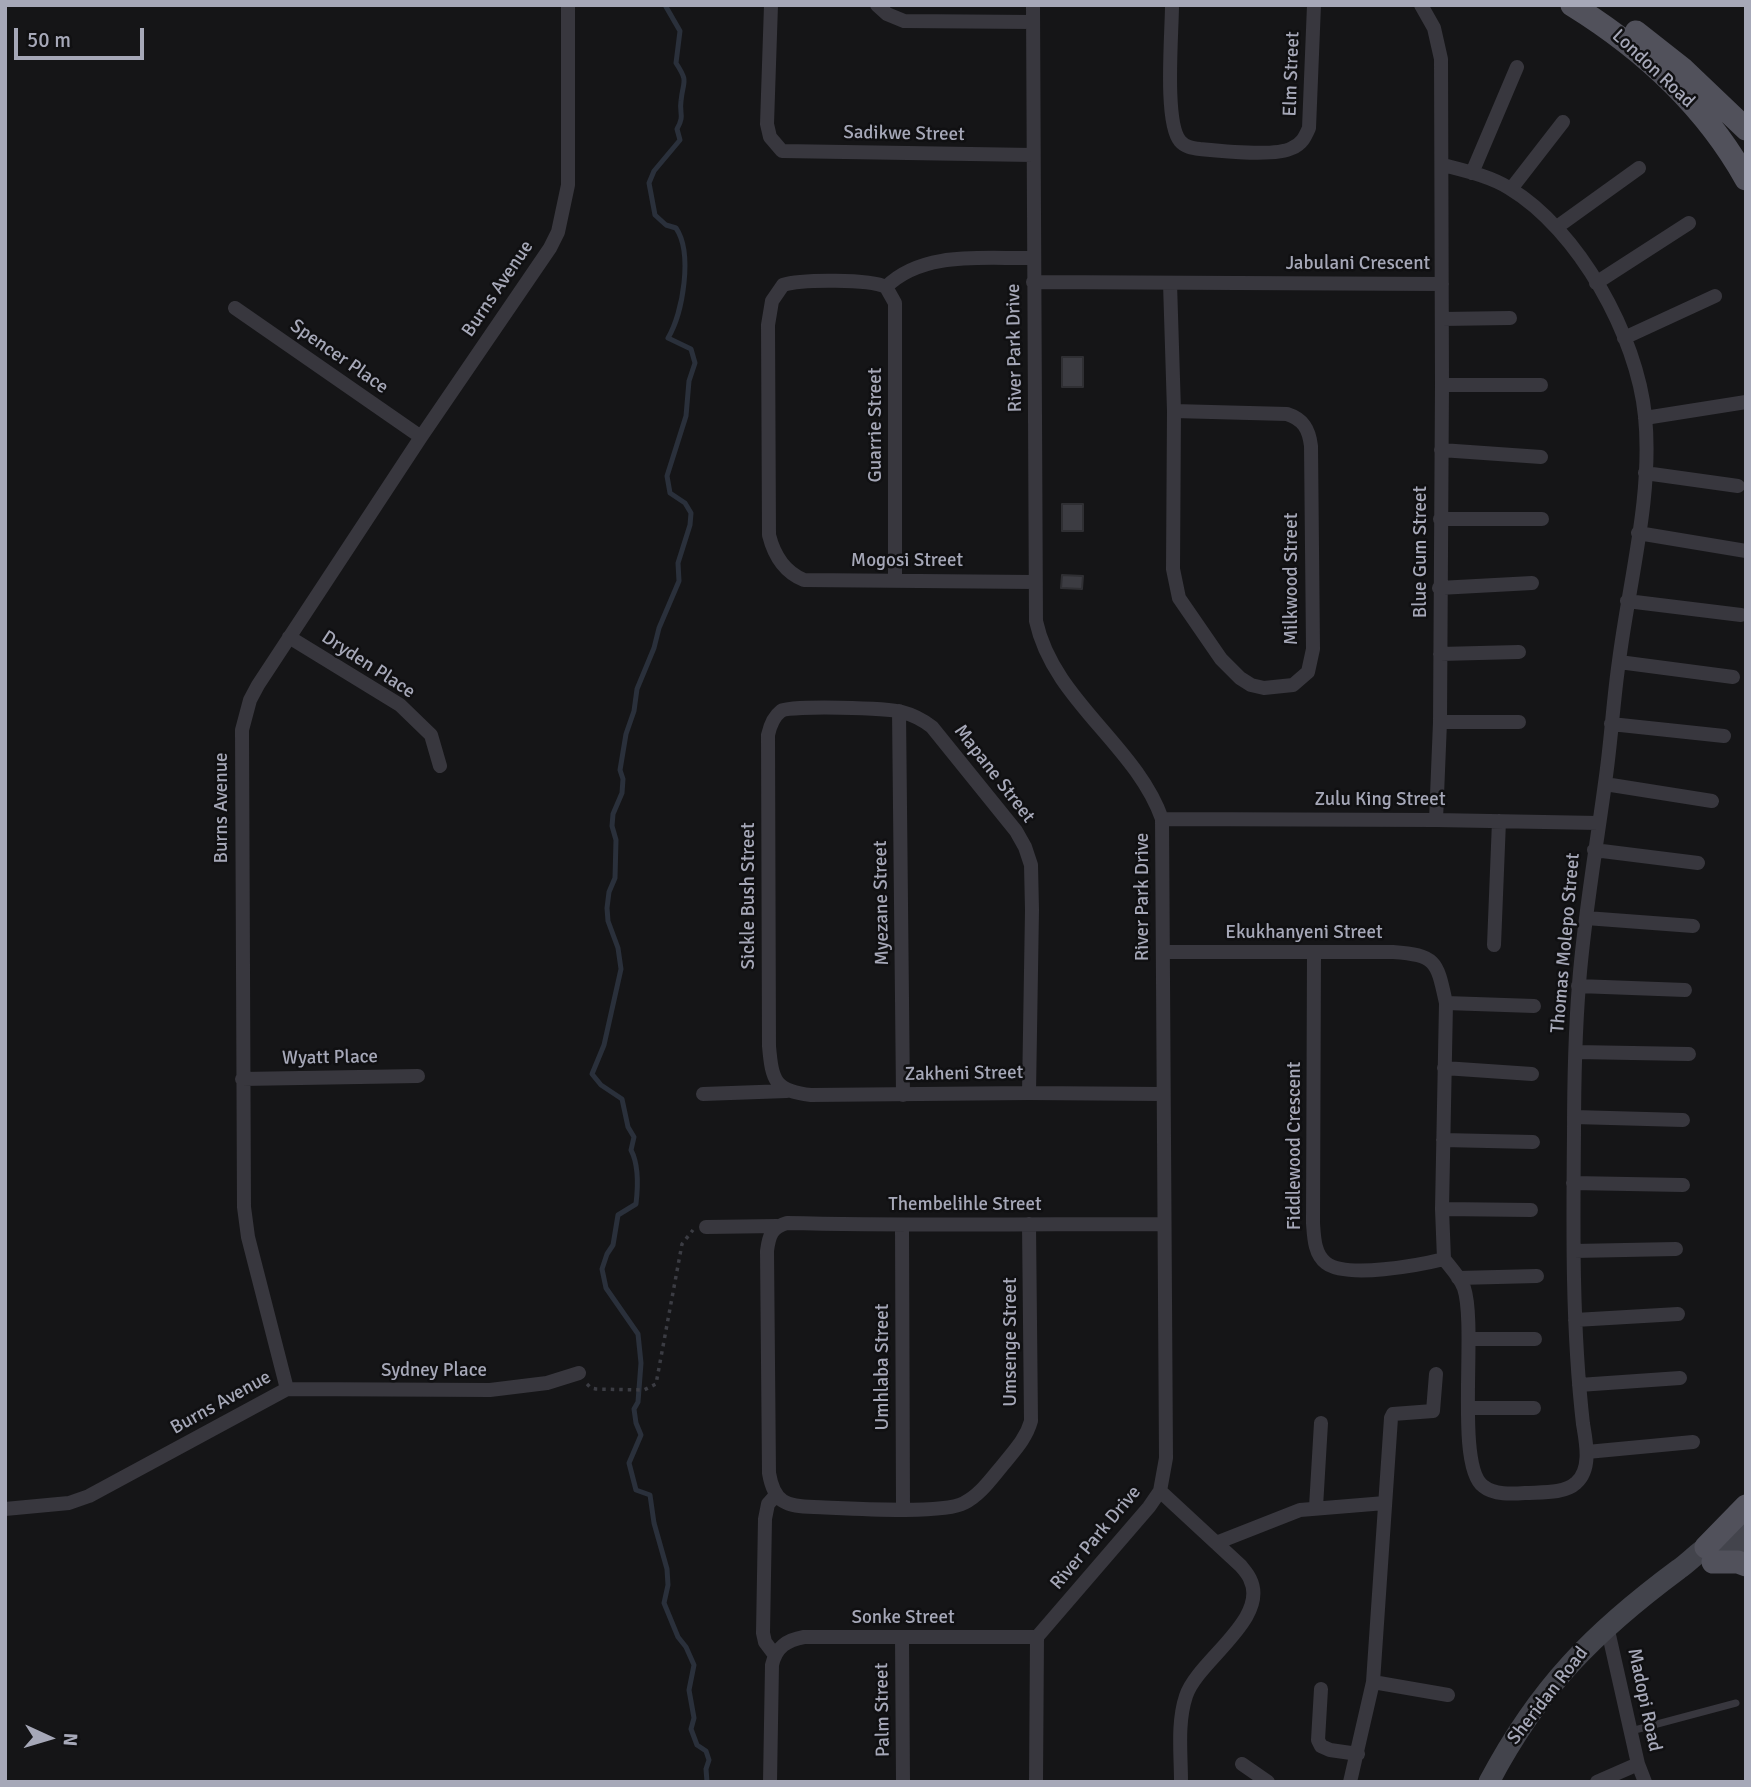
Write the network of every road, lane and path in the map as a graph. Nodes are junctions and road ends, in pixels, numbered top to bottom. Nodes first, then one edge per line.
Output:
1 (568, 5) edge
2 (771, 5) edge
3 (877, 5) edge
4 (1033, 5) edge
5 (1172, 5) edge
6 (1314, 5) edge
7 (1422, 5) edge
8 (1572, 5) edge
9 (1595, 5) edge
10 (1032, 22) junction
11 (1517, 67) dead end
12 (1563, 121) dead end
13 (1746, 130) edge
14 (1033, 155) junction
15 (1443, 165) junction
16 (1639, 168) dead end
17 (1472, 173) junction
18 (1746, 180) edge
19 (1511, 189) junction
20 (1689, 223) dead end
21 (1557, 227) junction
22 (1033, 257) junction
23 (1033, 282) junction
24 (1170, 283) junction
25 (1596, 283) junction
26 (1442, 284) junction
27 (880, 285) junction
28 (1715, 296) dead end
29 (235, 309) dead end
30 (1510, 318) dead end
31 (1443, 319) junction
32 (1624, 338) junction
33 (1443, 385) junction
34 (1541, 385) dead end
35 (1746, 402) edge
36 (1174, 411) junction
37 (1645, 418) junction
38 (421, 437) junction
39 (1441, 450) junction
40 (1541, 457) dead end
41 (1645, 473) junction
42 (1738, 486) dead end
43 (1440, 519) junction
44 (1542, 519) dead end
45 (1638, 533) junction
46 (1746, 551) edge
47 (895, 579) junction
48 (1034, 582) junction
49 (1532, 583) dead end
50 (1439, 588) junction
51 (1627, 601) junction
52 (1741, 615) dead end
53 (289, 637) junction
54 (1519, 652) dead end
55 (1440, 654) junction
56 (1619, 662) junction
57 (1734, 677) dead end
58 (899, 711) junction
59 (775, 717) joint
60 (1440, 722) junction
61 (1519, 722) dead end
62 (1611, 724) junction
63 (1724, 736) dead end
64 (440, 766) dead end
65 (1605, 784) junction
66 (1712, 801) dead end
67 (1162, 819) junction
68 (1436, 820) junction
69 (1499, 821) junction
70 (1598, 823) junction
71 (1594, 850) junction
72 (1698, 863) dead end
73 (1586, 918) junction
74 (1693, 926) dead end
75 (1494, 945) dead end
76 (1163, 952) junction
77 (1314, 953) junction
78 (1578, 986) junction
79 (1685, 990) dead end
80 (1446, 1003) junction
81 (1534, 1006) dead end
82 (1576, 1052) junction
83 (1689, 1054) dead end
84 (1444, 1069) junction
85 (1532, 1074) dead end
86 (418, 1076) dead end
87 (242, 1079) junction
88 (787, 1091) junction
89 (1029, 1093) junction
90 (703, 1094) dead end
91 (1163, 1094) junction
92 (903, 1095) junction
93 (1574, 1117) junction
94 (1683, 1120) dead end
95 (1443, 1140) junction
96 (1533, 1142) dead end
97 (1573, 1183) junction
98 (1683, 1185) dead end
99 (1442, 1209) junction
100 (1531, 1210) dead end
101 (1029, 1224) junction
102 (1163, 1224) junction
103 (902, 1226) junction
104 (706, 1227) joint
105 (774, 1229) junction
106 (1676, 1249) dead end
107 (1574, 1251) junction
108 (1444, 1259) junction
109 (1537, 1276) dead end
110 (1458, 1278) junction
111 (1678, 1314) dead end
112 (1575, 1320) junction
113 (1469, 1339) junction
114 (1535, 1339) dead end
115 (579, 1373) joint
116 (1436, 1374) dead end
117 (1680, 1378) dead end
118 (1579, 1385) junction
119 (287, 1389) junction
120 (1468, 1408) junction
121 (1534, 1408) dead end
122 (1321, 1423) dead end
123 (1693, 1442) dead end
124 (1587, 1451) junction
125 (1160, 1491) junction
126 (780, 1499) junction
127 (1385, 1503) junction
128 (1746, 1506) edge
129 (1316, 1507) junction
130 (903, 1508) junction
131 (5, 1509) edge
132 (1746, 1525) edge
133 (1216, 1543) junction
134 (1746, 1548) edge
135 (1709, 1554) junction
136 (1746, 1565) edge
137 (1607, 1626) junction
138 (1037, 1637) junction
139 (902, 1638) junction
140 (774, 1654) junction
141 (1373, 1682) junction
142 (1321, 1689) dead end
143 (1448, 1695) dead end
144 (1736, 1703) dead end
145 (1631, 1731) junction
146 (1358, 1754) junction
147 (1638, 1764) junction
148 (1242, 1765) dead end
149 (769, 1782) edge
150 (903, 1782) edge
151 (1036, 1782) edge
152 (1181, 1782) edge
153 (1268, 1782) edge
154 (1350, 1782) edge
155 (1489, 1782) edge
156 (1597, 1782) edge
157 (1645, 1782) edge

1 - 38 street, Burns Avenue
2 - 14 street, Sadikwe Street
3 - 10 street
4 - 10 street, River Park Drive
5 - 6 street, Elm Street
7 - 15 street, Jabulani Crescent
8 - 18 main road, London Road
9 - 13 main road, London Road
10 - 14 street, River Park Drive
11 - 17 street
12 - 19 street
14 - 22 street, River Park Drive
15 - 17 street, Thomas Molepo Street
15 - 26 street, Jabulani Crescent
16 - 21 street
17 - 19 street, Thomas Molepo Street
19 - 21 street, Thomas Molepo Street
20 - 25 street
21 - 25 street, Thomas Molepo Street
22 - 23 street, River Park Drive
22 - 27 street
23 - 24 street, Jabulani Crescent
23 - 48 street, River Park Drive
24 - 26 street, Jabulani Crescent
24 - 36 street, Milkwood Street
25 - 32 street, Thomas Molepo Street
26 - 31 street, Blue Gum Street
27 - 47 street, Guarrie Street
27 - 47 street, Mogosi Street
28 - 32 street
29 - 38 street, Spencer Place
30 - 31 street
31 - 33 street, Blue Gum Street
32 - 37 street, Thomas Molepo Street
33 - 34 street
33 - 39 street, Blue Gum Street
35 - 37 street
36 - 36 street, Milkwood Street
37 - 41 street, Thomas Molepo Street
38 - 53 street, Burns Avenue
39 - 40 street
39 - 43 street, Blue Gum Street
41 - 42 street
41 - 45 street, Thomas Molepo Street
43 - 44 street
43 - 50 street, Blue Gum Street
45 - 46 street
45 - 51 street, Thomas Molepo Street
47 - 48 street, Mogosi Street
48 - 67 street, River Park Drive
49 - 50 street
50 - 55 street, Blue Gum Street
51 - 52 street
51 - 56 street, Thomas Molepo Street
53 - 64 street, Dryden Place
53 - 87 street, Burns Avenue
54 - 55 street
55 - 60 street, Blue Gum Street
56 - 57 street
56 - 62 street, Thomas Molepo Street
58 - 59 street, Mapane Street
58 - 89 street, Mapane Street
58 - 92 street, Myezane Street
59 - 88 street, Sickle Bush Street
60 - 61 street
60 - 68 street, Blue Gum Street
62 - 63 street
62 - 65 street, Thomas Molepo Street
65 - 66 street
65 - 70 street, Thomas Molepo Street
67 - 68 street, Zulu King Street
67 - 76 street, River Park Drive
68 - 69 street, Zulu King Street
69 - 70 street, Zulu King Street
69 - 75 street
70 - 71 street, Thomas Molepo Street
71 - 72 street
71 - 73 street, Thomas Molepo Street
73 - 74 street
73 - 78 street, Thomas Molepo Street
76 - 77 street, Ekukhanyeni Street
76 - 91 street, River Park Drive
77 - 80 street, Ekukhanyeni Street
77 - 108 street, Fiddlewood Crescent
78 - 79 street
78 - 82 street, Thomas Molepo Street
80 - 81 street
80 - 84 street
82 - 83 street
82 - 93 street, Thomas Molepo Street
84 - 85 street
84 - 95 street
86 - 87 street, Wyatt Place
87 - 119 street, Burns Avenue
88 - 90 street, Zakheni Street
88 - 92 street, Zakheni Street
89 - 91 street, Zakheni Street
89 - 92 street, Zakheni Street
91 - 102 street, River Park Drive
93 - 94 street
93 - 97 street, Thomas Molepo Street
95 - 96 street
95 - 99 street
97 - 98 street
97 - 107 street, Thomas Molepo Street
99 - 100 street
99 - 108 street
101 - 102 street, Thembelihle Street
101 - 103 street, Thembelihle Street
101 - 130 street, Umsenge Street
102 - 125 street, River Park Drive
103 - 105 street, Thembelihle Street
103 - 130 street, Umhlaba Street
104 - 105 street, Thembelihle Street
104 - 115 path
105 - 126 street
106 - 107 street
107 - 112 street, Thomas Molepo Street
108 - 110 street, Thomas Molepo Street
109 - 110 street
110 - 113 street, Thomas Molepo Street
111 - 112 street
112 - 118 street, Thomas Molepo Street
113 - 114 street
113 - 120 street, Thomas Molepo Street
115 - 119 street, Sydney Place
116 - 127 street
117 - 118 street
118 - 124 street, Thomas Molepo Street
119 - 131 street, Burns Avenue
120 - 121 street
120 - 124 street, Thomas Molepo Street
122 - 129 street
123 - 124 street
125 - 133 street
125 - 138 street, River Park Drive
126 - 130 street, Umsenge Street
126 - 140 street
127 - 129 street
127 - 141 street
128 - 135 main road
129 - 133 street
132 - 135 street, Sheridan Road
133 - 152 street
134 - 135 street, Sheridan Road
135 - 136 main road
135 - 137 street, Sheridan Road
137 - 145 street, Madopi Road
137 - 155 street, Sheridan Road
138 - 139 street, Sonke Street
138 - 151 street
139 - 140 street, Sonke Street
139 - 150 street, Palm Street
140 - 149 street
141 - 143 street
141 - 146 street
142 - 146 street
144 - 145 lane
145 - 147 street, Madopi Road
146 - 154 street
147 - 156 street
147 - 157 street, Madopi Road
148 - 153 street

